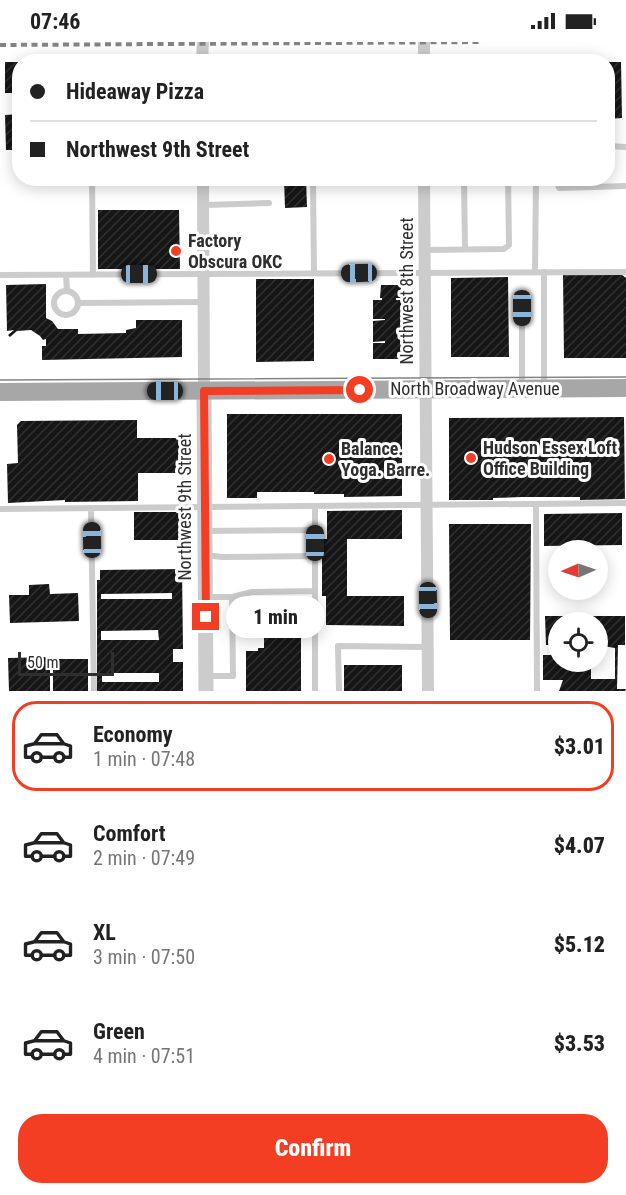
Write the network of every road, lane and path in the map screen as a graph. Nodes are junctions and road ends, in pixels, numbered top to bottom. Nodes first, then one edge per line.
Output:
1 (92, 186) edge
2 (203, 186) edge
3 (313, 186) edge
4 (424, 186) edge
5 (465, 186) edge
6 (508, 186) edge
7 (536, 186) edge
8 (558, 186) edge
9 (626, 186) edge
10 (269, 203) dead end
11 (203, 205) junction
12 (465, 249) junction
13 (424, 250) junction
14 (425, 272) junction
15 (535, 272) junction
16 (544, 272) junction
17 (626, 272) edge
18 (314, 273) junction
19 (93, 274) junction
20 (203, 274) junction
21 (0, 275) edge
22 (66, 275) junction
23 (67, 291) junction
24 (203, 302) junction
25 (78, 303) junction
26 (522, 308) dead end
27 (544, 388) junction
28 (626, 388) edge
29 (425, 389) junction
30 (522, 389) junction
31 (204, 391) junction
32 (0, 392) edge
33 (626, 503) edge
34 (537, 504) junction
35 (315, 506) junction
36 (427, 506) junction
37 (204, 507) junction
38 (91, 508) junction
39 (0, 509) edge
40 (315, 530) junction
41 (204, 531) junction
42 (205, 555) junction
43 (315, 556) junction
44 (315, 591) junction
45 (205, 597) junction
46 (232, 597) junction
47 (428, 647) junction
48 (206, 684) edge
49 (94, 691) edge
50 (315, 691) edge
51 (339, 691) edge
52 (428, 691) edge
53 (537, 691) edge

1 - 19 lane
2 - 11 street, Northwest 9th Street
3 - 18 lane
4 - 13 street, Northwest 8th Street
5 - 12 lane
6 - 12 lane
7 - 15 lane
8 - 9 lane
10 - 11 lane
11 - 20 street, Northwest 9th Street
12 - 13 lane
13 - 14 street, Northwest 8th Street
14 - 15 lane
14 - 18 lane
14 - 29 street, Northwest 8th Street
15 - 16 lane
16 - 17 lane
16 - 27 lane
18 - 20 lane
19 - 20 lane
19 - 22 lane
20 - 24 street, Northwest 9th Street
21 - 22 lane
22 - 23 lane
23 - 25 lane
23 - 25 lane
24 - 25 lane
24 - 31 street, Northwest 9th Street
26 - 30 lane
27 - 28 main road, North Broadway Avenue
27 - 30 main road, North Broadway Avenue
29 - 30 main road, North Broadway Avenue
29 - 31 main road, North Broadway Avenue
29 - 36 street, Northwest 8th Street
31 - 32 main road, North Broadway Avenue
31 - 37 street, Northwest 9th Street
33 - 34 lane
34 - 36 lane
34 - 53 lane
35 - 36 lane
35 - 37 lane
35 - 40 lane
36 - 47 street, Northwest 8th Street
37 - 38 lane
37 - 41 street, Northwest 9th Street
38 - 39 lane
38 - 49 lane
40 - 41 lane
40 - 43 lane
41 - 42 street, Northwest 9th Street
42 - 43 lane
42 - 45 street, Northwest 9th Street
43 - 44 lane
44 - 46 lane
44 - 50 lane
45 - 46 lane
45 - 48 street, Northwest 9th Street
46 - 48 lane
47 - 51 lane
47 - 52 street, Northwest 8th Street

